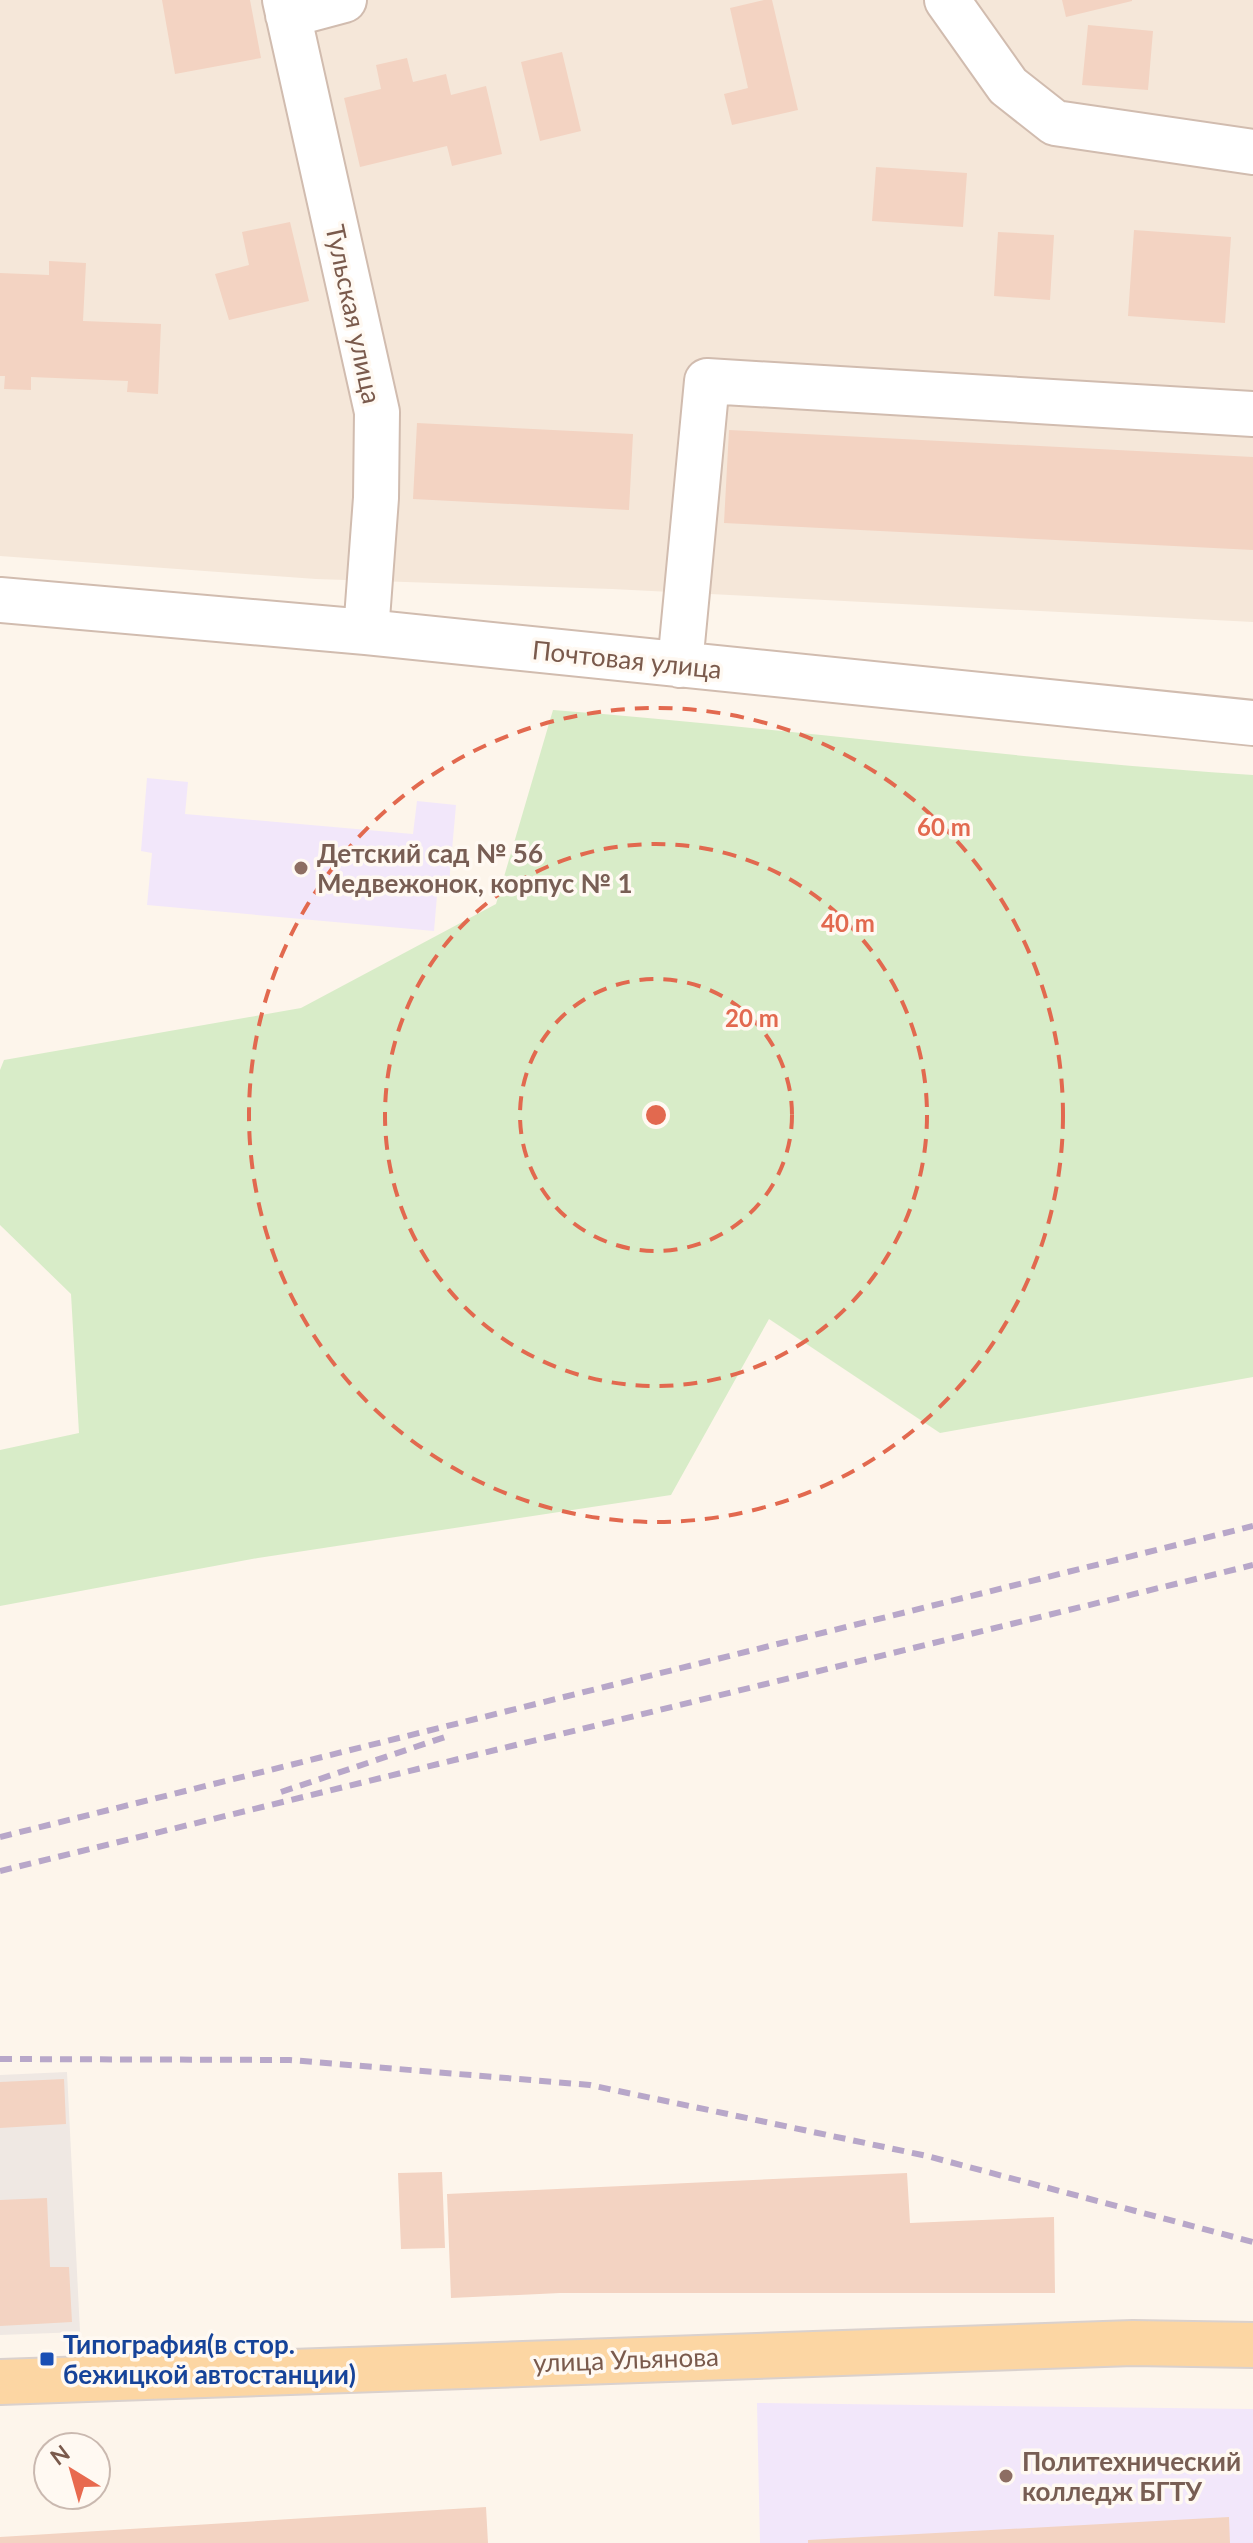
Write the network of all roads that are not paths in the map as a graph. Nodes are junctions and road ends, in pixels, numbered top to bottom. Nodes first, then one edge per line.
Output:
1 (344, 0) edge
2 (947, 0) edge
3 (286, 8) edge
4 (1253, 152) edge
5 (1253, 414) edge
6 (0, 600) edge
7 (366, 632) junction
8 (680, 665) junction
9 (1253, 723) edge
10 (1253, 2345) edge
11 (0, 2382) edge

1 - 3 street
2 - 4 street
3 - 7 street, Тульская улица
5 - 8 street
6 - 7 street, Почтовая улица
7 - 8 street, Почтовая улица
8 - 9 street, Почтовая улица
10 - 11 main road, улица Ульянова

